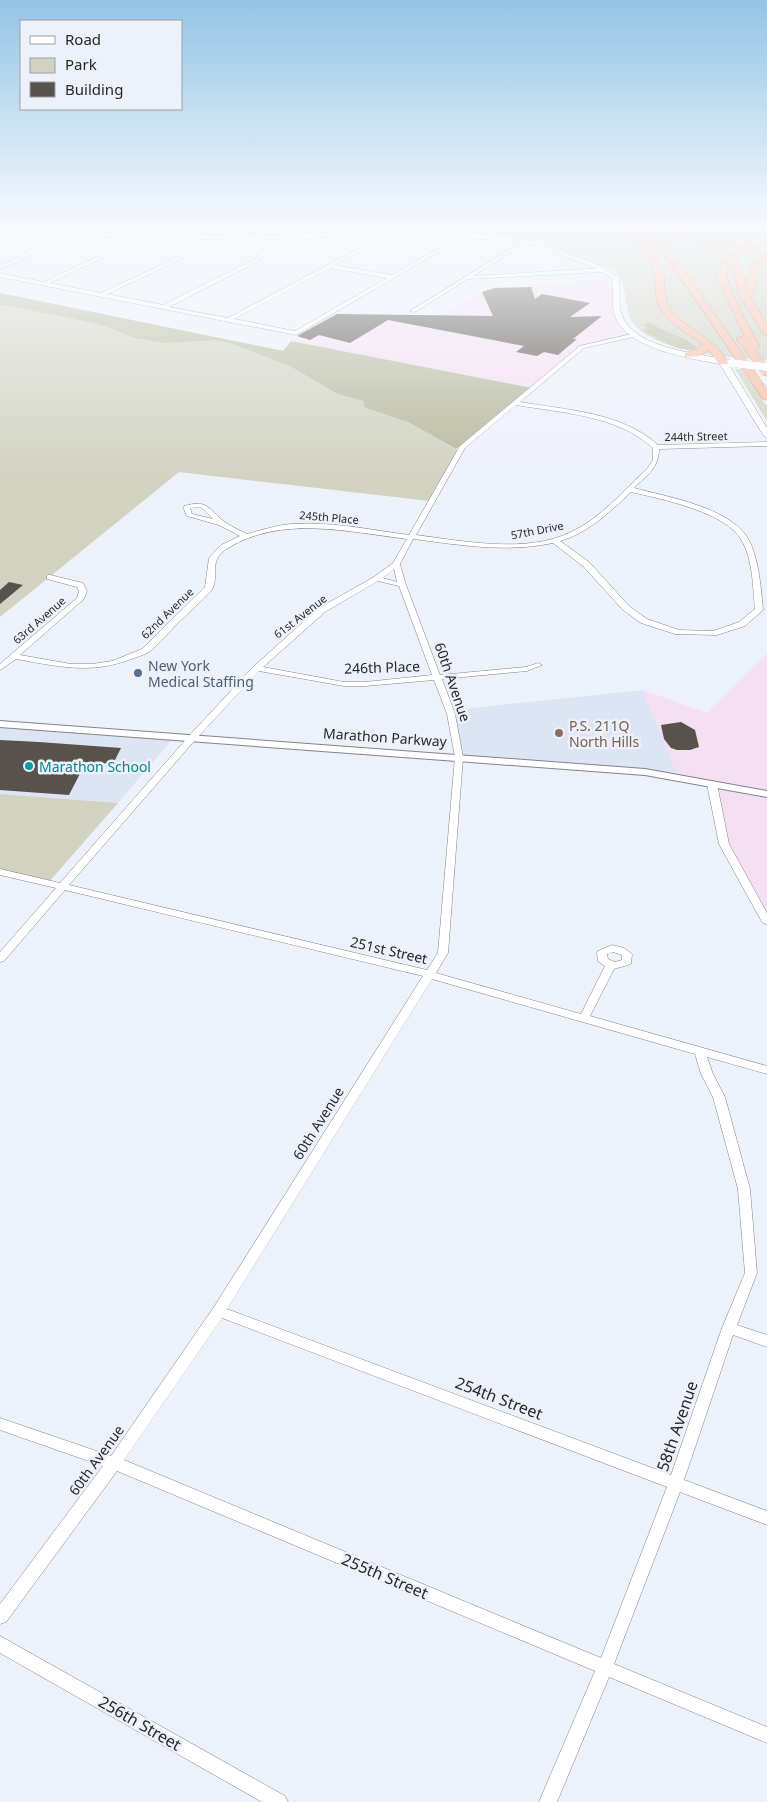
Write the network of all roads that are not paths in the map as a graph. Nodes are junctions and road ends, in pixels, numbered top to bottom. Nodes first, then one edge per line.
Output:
1 (184, 311) edge
2 (245, 311) edge
3 (334, 311) edge
4 (618, 311) edge
5 (667, 311) edge
6 (698, 311) edge
7 (708, 311) edge
8 (736, 311) edge
9 (754, 312) edge
10 (229, 320) junction
11 (732, 325) dead end
12 (767, 332) edge
13 (636, 335) junction
14 (708, 343) junction
15 (689, 355) junction
16 (727, 362) junction
17 (767, 367) edge
18 (767, 372) edge
19 (754, 378) junction
20 (767, 396) edge
21 (515, 403) junction
22 (767, 435) edge
23 (767, 444) edge
24 (656, 447) junction
25 (628, 489) junction
26 (221, 523) dead end
27 (246, 536) junction
28 (411, 537) junction
29 (553, 540) junction
30 (396, 564) junction
31 (50, 577) dead end
32 (377, 579) junction
33 (402, 585) junction
34 (14, 656) junction
35 (538, 665) dead end
36 (0, 668) edge
37 (257, 668) junction
38 (436, 678) junction
39 (0, 724) edge
40 (192, 738) junction
41 (459, 757) junction
42 (712, 784) junction
43 (767, 794) edge
44 (0, 872) edge
45 (62, 886) junction
46 (767, 922) edge
47 (0, 959) edge
48 (611, 965) dead end
49 (428, 974) junction
50 (584, 1018) junction
51 (700, 1051) junction
52 (767, 1070) edge
53 (219, 1312) junction
54 (729, 1328) junction
55 (767, 1341) edge
56 (0, 1424) edge
57 (114, 1463) junction
58 (676, 1483) junction
59 (767, 1518) edge
60 (0, 1616) edge
61 (0, 1644) edge
62 (605, 1667) junction
63 (767, 1735) edge
64 (279, 1802) edge
65 (548, 1802) edge

1 - 10 street
2 - 10 street
3 - 10 street
4 - 13 main road
5 - 14 highway
6 - 19 highway
7 - 19 highway
8 - 18 highway
9 - 12 highway
11 - 18 highway
13 - 15 main road
13 - 21 street, 61st Avenue
14 - 15 highway
14 - 16 highway
15 - 16 main road
16 - 17 main road, bridge
16 - 22 main road
19 - 20 highway
21 - 24 street, 244th Street
21 - 28 street, 61st Avenue
23 - 24 street, 244th Street
24 - 25 street, 57th Drive
25 - 29 street, 57th Drive
25 - 29 street
26 - 27 street
27 - 28 street, 245th Place
27 - 34 street, 62nd Avenue
28 - 29 street, 57th Drive
28 - 30 street, 61st Avenue
30 - 32 street, 61st Avenue
30 - 33 street, 60th Avenue
31 - 34 street, 63rd Avenue
32 - 33 street
32 - 37 street, 61st Avenue
33 - 38 street, 60th Avenue
34 - 36 street, 63rd Avenue
35 - 38 street, 246th Place
37 - 38 street, 246th Place
37 - 40 street, 61st Avenue
38 - 41 street, 60th Avenue
39 - 40 street, Marathon Parkway
40 - 41 street, Marathon Parkway
40 - 45 street, 61st Avenue
41 - 42 street, Marathon Parkway
41 - 49 street, 60th Avenue
42 - 43 street, Marathon Parkway
42 - 46 street
44 - 45 street, 251st Street
45 - 47 street, 61st Avenue
45 - 49 street, 251st Street
48 - 50 street
49 - 50 street, 251st Street
49 - 53 street, 60th Avenue
50 - 51 street, 251st Street
51 - 52 street, 251st Street
51 - 54 street, 58th Avenue
53 - 57 street, 60th Avenue
53 - 58 street, 254th Street
54 - 55 street
54 - 58 street, 58th Avenue
56 - 57 street, 255th Street
57 - 60 street, 60th Avenue
57 - 62 street, 255th Street
58 - 59 street, 254th Street
58 - 62 street, 58th Avenue
61 - 64 street, 256th Street
62 - 63 street, 255th Street
62 - 65 street, 58th Avenue

